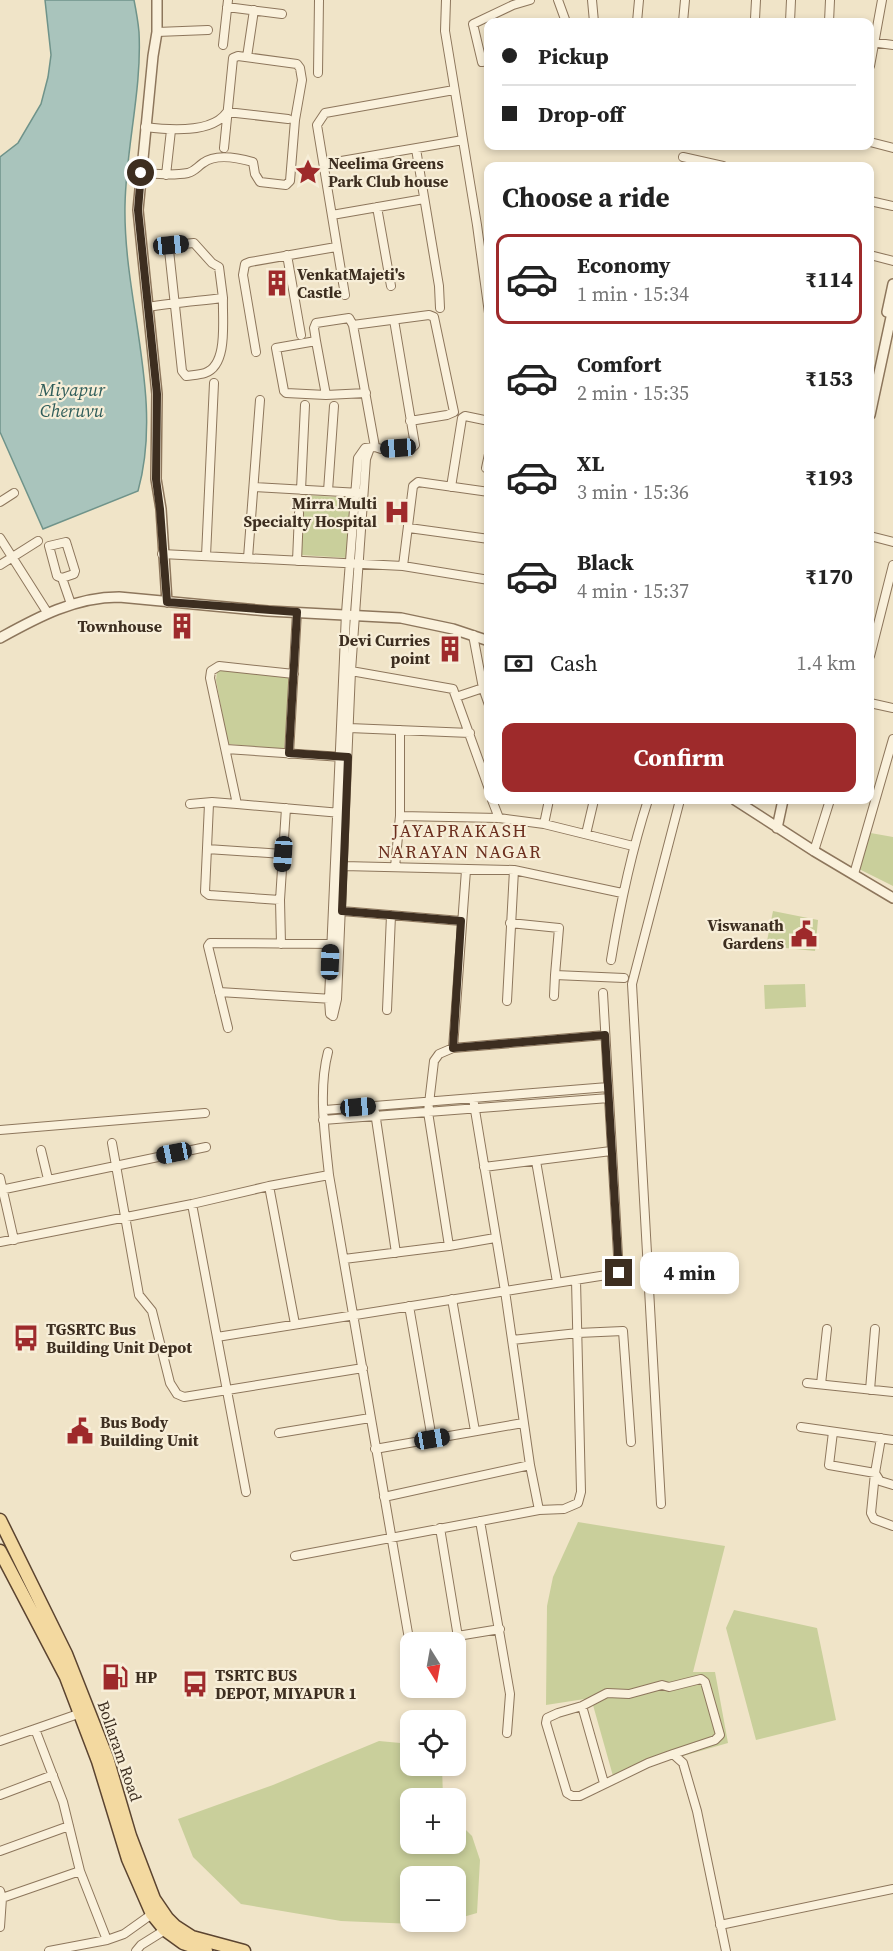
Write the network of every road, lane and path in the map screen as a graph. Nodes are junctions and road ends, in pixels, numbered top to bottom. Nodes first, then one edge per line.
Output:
1 (157, 0) edge
2 (319, 0) edge
3 (446, 0) edge
4 (530, 0) edge
5 (558, 0) edge
6 (592, 0) edge
7 (639, 0) edge
8 (685, 0) edge
9 (756, 0) edge
10 (791, 0) edge
11 (830, 0) edge
12 (882, 0) edge
13 (228, 3) edge
14 (507, 3) edge
15 (254, 10) junction
16 (282, 14) dead end
17 (565, 18) edge
18 (594, 18) edge
19 (638, 18) edge
20 (683, 18) edge
21 (756, 18) edge
22 (790, 18) edge
23 (829, 18) edge
24 (208, 30) dead end
25 (157, 32) junction
26 (874, 34) edge
27 (874, 42) edge
28 (223, 45) dead end
29 (893, 45) edge
30 (247, 57) junction
31 (484, 62) edge
32 (318, 73) dead end
33 (454, 90) junction
34 (227, 112) junction
35 (288, 119) dead end
36 (145, 127) junction
37 (171, 130) junction
38 (463, 140) junction
39 (874, 143) edge
40 (224, 148) dead end
41 (893, 148) edge
42 (416, 149) junction
43 (683, 157) dead end
44 (705, 162) edge
45 (324, 164) junction
46 (141, 173) junction
47 (166, 175) junction
48 (424, 199) junction
49 (874, 204) edge
50 (893, 206) edge
51 (377, 207) junction
52 (332, 215) junction
53 (336, 247) junction
54 (287, 255) junction
55 (874, 256) edge
56 (893, 261) edge
57 (484, 279) edge
58 (893, 284) edge
59 (391, 286) dead end
60 (345, 295) dead end
61 (223, 298) junction
62 (174, 304) junction
63 (148, 307) junction
64 (440, 308) dead end
65 (891, 313) edge
66 (394, 320) junction
67 (353, 325) junction
68 (301, 335) dead end
69 (316, 340) junction
70 (256, 352) dead end
71 (874, 374) edge
72 (214, 383) dead end
73 (366, 393) junction
74 (326, 395) junction
75 (874, 396) edge
76 (260, 400) dead end
77 (305, 405) dead end
78 (334, 406) dead end
79 (484, 420) edge
80 (410, 421) junction
81 (372, 448) junction
82 (254, 487) junction
83 (451, 487) junction
84 (302, 490) junction
85 (328, 491) junction
86 (484, 491) edge
87 (14, 493) dead end
88 (360, 493) junction
89 (0, 502) edge
90 (299, 513) dead end
91 (409, 528) junction
92 (874, 537) edge
93 (0, 538) edge
94 (484, 538) edge
95 (38, 541) dead end
96 (893, 542) edge
97 (162, 554) junction
98 (206, 556) junction
99 (248, 558) junction
100 (12, 559) junction
101 (297, 561) junction
102 (355, 564) junction
103 (893, 565) edge
104 (0, 566) edge
105 (403, 566) junction
106 (62, 578) junction
107 (484, 579) edge
108 (891, 588) edge
109 (167, 602) junction
110 (71, 604) junction
111 (47, 612) junction
112 (297, 612) junction
113 (350, 614) junction
114 (473, 635) junction
115 (0, 638) edge
116 (484, 639) edge
117 (874, 643) edge
118 (351, 671) junction
119 (294, 674) junction
120 (483, 688) junction
121 (484, 691) edge
122 (456, 698) junction
123 (874, 704) edge
124 (893, 708) edge
125 (349, 728) junction
126 (400, 730) junction
127 (470, 733) junction
128 (893, 740) edge
129 (226, 749) junction
130 (289, 753) junction
131 (344, 757) junction
132 (484, 774) edge
133 (190, 804) dead end
134 (209, 804) junction
135 (237, 804) junction
136 (494, 804) edge
137 (548, 804) edge
138 (593, 804) edge
139 (647, 804) edge
140 (679, 804) edge
141 (741, 804) edge
142 (778, 804) edge
143 (782, 804) edge
144 (829, 804) edge
145 (286, 808) junction
146 (341, 813) junction
147 (400, 816) junction
148 (499, 818) junction
149 (544, 824) junction
150 (775, 826) junction
151 (586, 834) junction
152 (633, 846) junction
153 (207, 849) junction
154 (814, 851) junction
155 (283, 854) junction
156 (343, 866) junction
157 (396, 867) junction
158 (466, 870) junction
159 (514, 870) junction
160 (854, 874) junction
161 (622, 893) junction
162 (893, 898) edge
163 (280, 900) junction
164 (342, 911) junction
165 (391, 915) junction
166 (461, 921) junction
167 (510, 923) junction
168 (281, 944) junction
169 (335, 944) junction
170 (611, 960) dead end
171 (555, 975) junction
172 (624, 978) dead end
173 (219, 992) junction
174 (603, 993) dead end
175 (554, 996) dead end
176 (507, 1001) dead end
177 (387, 1010) dead end
178 (228, 1028) dead end
179 (605, 1035) junction
180 (453, 1048) junction
181 (328, 1052) dead end
182 (608, 1087) junction
183 (473, 1098) junction
184 (609, 1098) junction
185 (429, 1101) junction
186 (375, 1105) junction
187 (473, 1109) junction
188 (325, 1110) junction
189 (428, 1112) junction
190 (205, 1113) dead end
191 (376, 1116) junction
192 (323, 1120) junction
193 (0, 1130) edge
194 (112, 1143) dead end
195 (206, 1147) dead end
196 (41, 1150) dead end
197 (611, 1151) junction
198 (536, 1161) junction
199 (115, 1165) junction
200 (484, 1167) junction
201 (329, 1175) junction
202 (0, 1178) edge
203 (48, 1179) junction
204 (269, 1185) junction
205 (1, 1190) edge
206 (192, 1204) junction
207 (125, 1218) junction
208 (495, 1238) junction
209 (14, 1240) junction
210 (0, 1242) edge
211 (449, 1246) junction
212 (396, 1253) junction
213 (344, 1259) junction
214 (576, 1280) junction
215 (557, 1282) junction
216 (505, 1291) junction
217 (452, 1299) junction
218 (409, 1306) junction
219 (353, 1315) junction
220 (295, 1324) junction
221 (827, 1329) dead end
222 (875, 1329) dead end
223 (578, 1333) junction
224 (217, 1337) junction
225 (512, 1340) junction
226 (363, 1368) junction
227 (807, 1383) dead end
228 (821, 1384) junction
229 (870, 1390) junction
230 (227, 1392) junction
231 (893, 1392) edge
232 (370, 1418) junction
233 (523, 1423) junction
234 (801, 1427) dead end
235 (475, 1431) junction
236 (833, 1432) junction
237 (279, 1433) dead end
238 (881, 1438) junction
239 (432, 1439) junction
240 (893, 1440) edge
241 (631, 1442) dead end
242 (375, 1449) junction
243 (530, 1465) junction
244 (875, 1473) junction
245 (893, 1485) edge
246 (246, 1492) dead end
247 (384, 1497) junction
248 (661, 1504) dead end
249 (539, 1510) junction
250 (0, 1520) edge
251 (480, 1521) junction
252 (893, 1526) edge
253 (440, 1528) junction
254 (391, 1539) junction
255 (0, 1551) edge
256 (295, 1556) dead end
257 (500, 1629) junction
258 (408, 1632) edge
259 (457, 1632) edge
260 (466, 1635) edge
261 (582, 1706) junction
262 (81, 1713) junction
263 (35, 1729) junction
264 (507, 1733) dead end
265 (0, 1741) edge
266 (673, 1754) junction
267 (53, 1775) junction
268 (604, 1784) junction
269 (0, 1795) edge
270 (69, 1826) junction
271 (0, 1851) edge
272 (80, 1871) junction
273 (893, 1889) edge
274 (1, 1895) edge
275 (152, 1914) junction
276 (720, 1925) junction
277 (0, 1927) edge
278 (165, 1930) junction
279 (107, 1940) junction
280 (81, 1948) edge
281 (50, 1951) edge
282 (136, 1951) edge
283 (206, 1951) edge
284 (244, 1951) edge
285 (726, 1951) edge

1 - 25 street
2 - 32 street
3 - 33 street
4 - 14 street
5 - 17 street
6 - 18 street
7 - 19 street
8 - 20 street
9 - 21 street
10 - 22 street
11 - 23 street
12 - 26 street
13 - 15 street
13 - 28 street
14 - 31 street
15 - 16 street
15 - 30 street
24 - 25 street
25 - 36 street
27 - 29 street
30 - 34 street
30 - 47 street
33 - 38 street
33 - 45 street
34 - 35 street
34 - 37 street
34 - 40 street
36 - 37 street
36 - 46 street
37 - 47 street
38 - 42 street
38 - 57 street
39 - 41 street
42 - 45 street
42 - 48 street
43 - 44 street
45 - 52 street
46 - 47 street
46 - 63 street
48 - 51 street
48 - 64 street
49 - 50 street
51 - 52 street
51 - 59 street
52 - 53 street
53 - 54 street
53 - 60 street
54 - 68 street
54 - 70 street
55 - 56 street
58 - 65 street
61 - 62 street
61 - 62 street
61 - 62 street
62 - 63 street
63 - 97 street
65 - 71 street
65 - 75 street
66 - 67 street
66 - 80 street
66 - 80 street
67 - 69 street
67 - 73 street
69 - 74 street
69 - 74 street
72 - 98 street
73 - 74 street
73 - 81 street
76 - 82 street
77 - 84 street
78 - 85 street
79 - 83 street
80 - 81 street
81 - 88 street
82 - 84 street
82 - 99 street
83 - 86 street
83 - 91 street
84 - 85 street
85 - 88 street
87 - 89 street
88 - 102 street
90 - 101 street
91 - 94 street
91 - 105 street
92 - 96 street
93 - 100 street
95 - 100 street
97 - 98 street
97 - 109 street
98 - 99 street
99 - 101 street
100 - 104 street
100 - 111 street
101 - 102 street
102 - 105 street
102 - 113 street
103 - 108 street
105 - 107 street
106 - 106 street
106 - 110 street
108 - 117 street
109 - 110 street
109 - 112 street
110 - 111 street
111 - 115 street
112 - 113 street
112 - 119 street
113 - 114 street
113 - 118 street
113 - 131 street
114 - 116 street
114 - 120 street
118 - 122 street
118 - 125 street
119 - 129 street
119 - 130 street
120 - 121 street
120 - 122 street
122 - 127 street
123 - 124 street
125 - 126 street
125 - 131 street
126 - 127 street
126 - 147 street
127 - 132 street
128 - 160 street
129 - 130 street
129 - 135 street
130 - 131 street
131 - 146 street
133 - 134 street
134 - 135 street
134 - 153 street
135 - 145 street
136 - 148 street
137 - 149 street
138 - 151 street
139 - 152 street
140 - 248 street
141 - 150 street
142 - 150 street
143 - 150 street
144 - 154 street
145 - 146 street
145 - 155 street
146 - 156 street
146 - 169 street
147 - 148 street
147 - 157 street
148 - 149 street
149 - 151 street
150 - 154 street
151 - 152 street
152 - 161 street
153 - 155 street
153 - 163 street
154 - 160 street
155 - 163 street
156 - 157 street
156 - 164 street
157 - 158 street
158 - 159 street
158 - 166 street
159 - 161 street
159 - 167 street
160 - 162 street
161 - 170 street
163 - 168 street
164 - 165 street
164 - 169 street
165 - 166 street
165 - 177 street
166 - 180 street
167 - 171 street
167 - 176 street
168 - 169 street
168 - 173 street
169 - 173 street
171 - 172 street
171 - 175 street
173 - 178 street
174 - 179 street
179 - 180 street
179 - 182 street
180 - 185 street
181 - 188 street
182 - 183 street
182 - 184 street
183 - 185 street
183 - 187 street
184 - 187 street
184 - 197 street
185 - 186 street
185 - 189 street
186 - 188 street
186 - 191 street
187 - 189 street
187 - 200 street
188 - 192 street
189 - 191 street
189 - 211 street
190 - 193 street
191 - 192 street
191 - 212 street
192 - 201 street
194 - 199 street
195 - 199 street
196 - 203 street
197 - 198 street
197 - 214 street
198 - 200 street
198 - 215 street
199 - 203 street
199 - 207 street
200 - 208 street
201 - 204 street
201 - 213 street
202 - 205 street
203 - 205 street
204 - 206 street
204 - 220 street
205 - 209 street
206 - 207 street
206 - 224 street
207 - 209 street
207 - 230 street
208 - 211 street
208 - 216 street
209 - 210 street
211 - 212 street
212 - 213 street
213 - 219 street
214 - 215 street
214 - 223 street
215 - 216 street
216 - 217 street
216 - 225 street
217 - 218 street
217 - 235 street
218 - 219 street
218 - 239 street
219 - 220 street
219 - 226 street
220 - 224 street
221 - 228 street
222 - 229 street
223 - 225 street
223 - 241 street
223 - 249 street
224 - 230 street
225 - 233 street
226 - 230 street
226 - 232 street
227 - 228 street
228 - 229 street
229 - 231 street
230 - 246 street
232 - 237 street
232 - 242 street
233 - 235 street
233 - 243 street
234 - 236 street
235 - 239 street
236 - 238 street
236 - 244 street
238 - 240 street
238 - 244 street
239 - 242 street
242 - 247 street
243 - 247 street
243 - 249 street
244 - 245 street
244 - 252 street
247 - 254 street
249 - 251 street
250 - 284 main road, Bollaram Road
251 - 253 street
251 - 257 street
253 - 254 street
253 - 259 street
254 - 256 street
254 - 258 street
255 - 262 main road, Bollaram Road
257 - 260 street
257 - 264 street
261 - 266 street
261 - 268 street
261 - 268 street
262 - 263 street
262 - 275 main road, Bollaram Road
263 - 265 street
263 - 267 street
266 - 268 street
266 - 276 street
267 - 269 street
267 - 270 street
270 - 271 street
270 - 272 street
272 - 274 street
272 - 279 street
273 - 276 street
274 - 277 street
275 - 278 main road, Bollaram Road
275 - 279 street
276 - 285 street
278 - 282 street
278 - 283 main road, Bollaram Road
279 - 280 street
280 - 281 street

